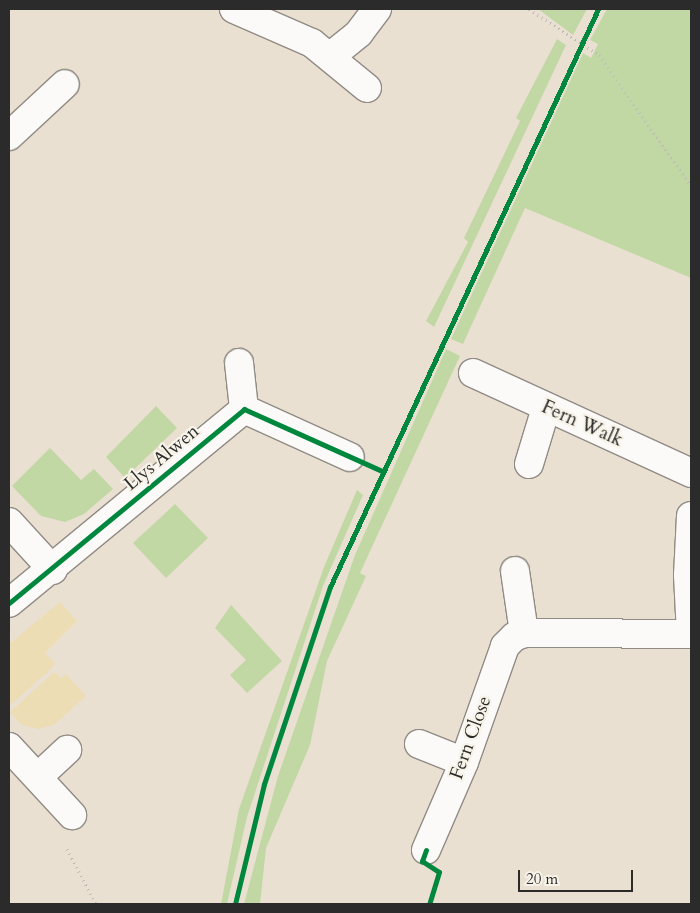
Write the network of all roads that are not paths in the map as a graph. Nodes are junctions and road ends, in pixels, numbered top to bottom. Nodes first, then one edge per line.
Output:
1 (234, 9) edge
2 (377, 9) edge
3 (331, 56) junction
4 (65, 84) dead end
5 (367, 88) dead end
6 (9, 136) edge
7 (239, 363) dead end
8 (473, 373) dead end
9 (546, 408) junction
10 (244, 409) junction
11 (350, 457) dead end
12 (529, 464) dead end
13 (691, 473) edge
14 (691, 516) edge
15 (9, 522) edge
16 (53, 570) junction
17 (515, 571) dead end
18 (9, 603) edge
19 (524, 633) junction
20 (691, 634) edge
21 (419, 744) dead end
22 (9, 747) edge
23 (67, 750) dead end
24 (464, 762) junction
25 (38, 777) junction
26 (72, 815) road end
27 (426, 850) dead end

1 - 3 street
2 - 3 street
3 - 5 street
4 - 6 street
7 - 10 street
8 - 9 street, Fern Walk
9 - 12 street
9 - 13 street, Fern Walk
10 - 11 street
10 - 16 street, Llys Alwen
14 - 20 street
15 - 16 street
16 - 18 street, Llys Alwen
17 - 19 street
19 - 20 street
19 - 24 street, Fern Close
21 - 24 street
22 - 25 street
23 - 25 street
24 - 27 street, Fern Close
25 - 26 street

